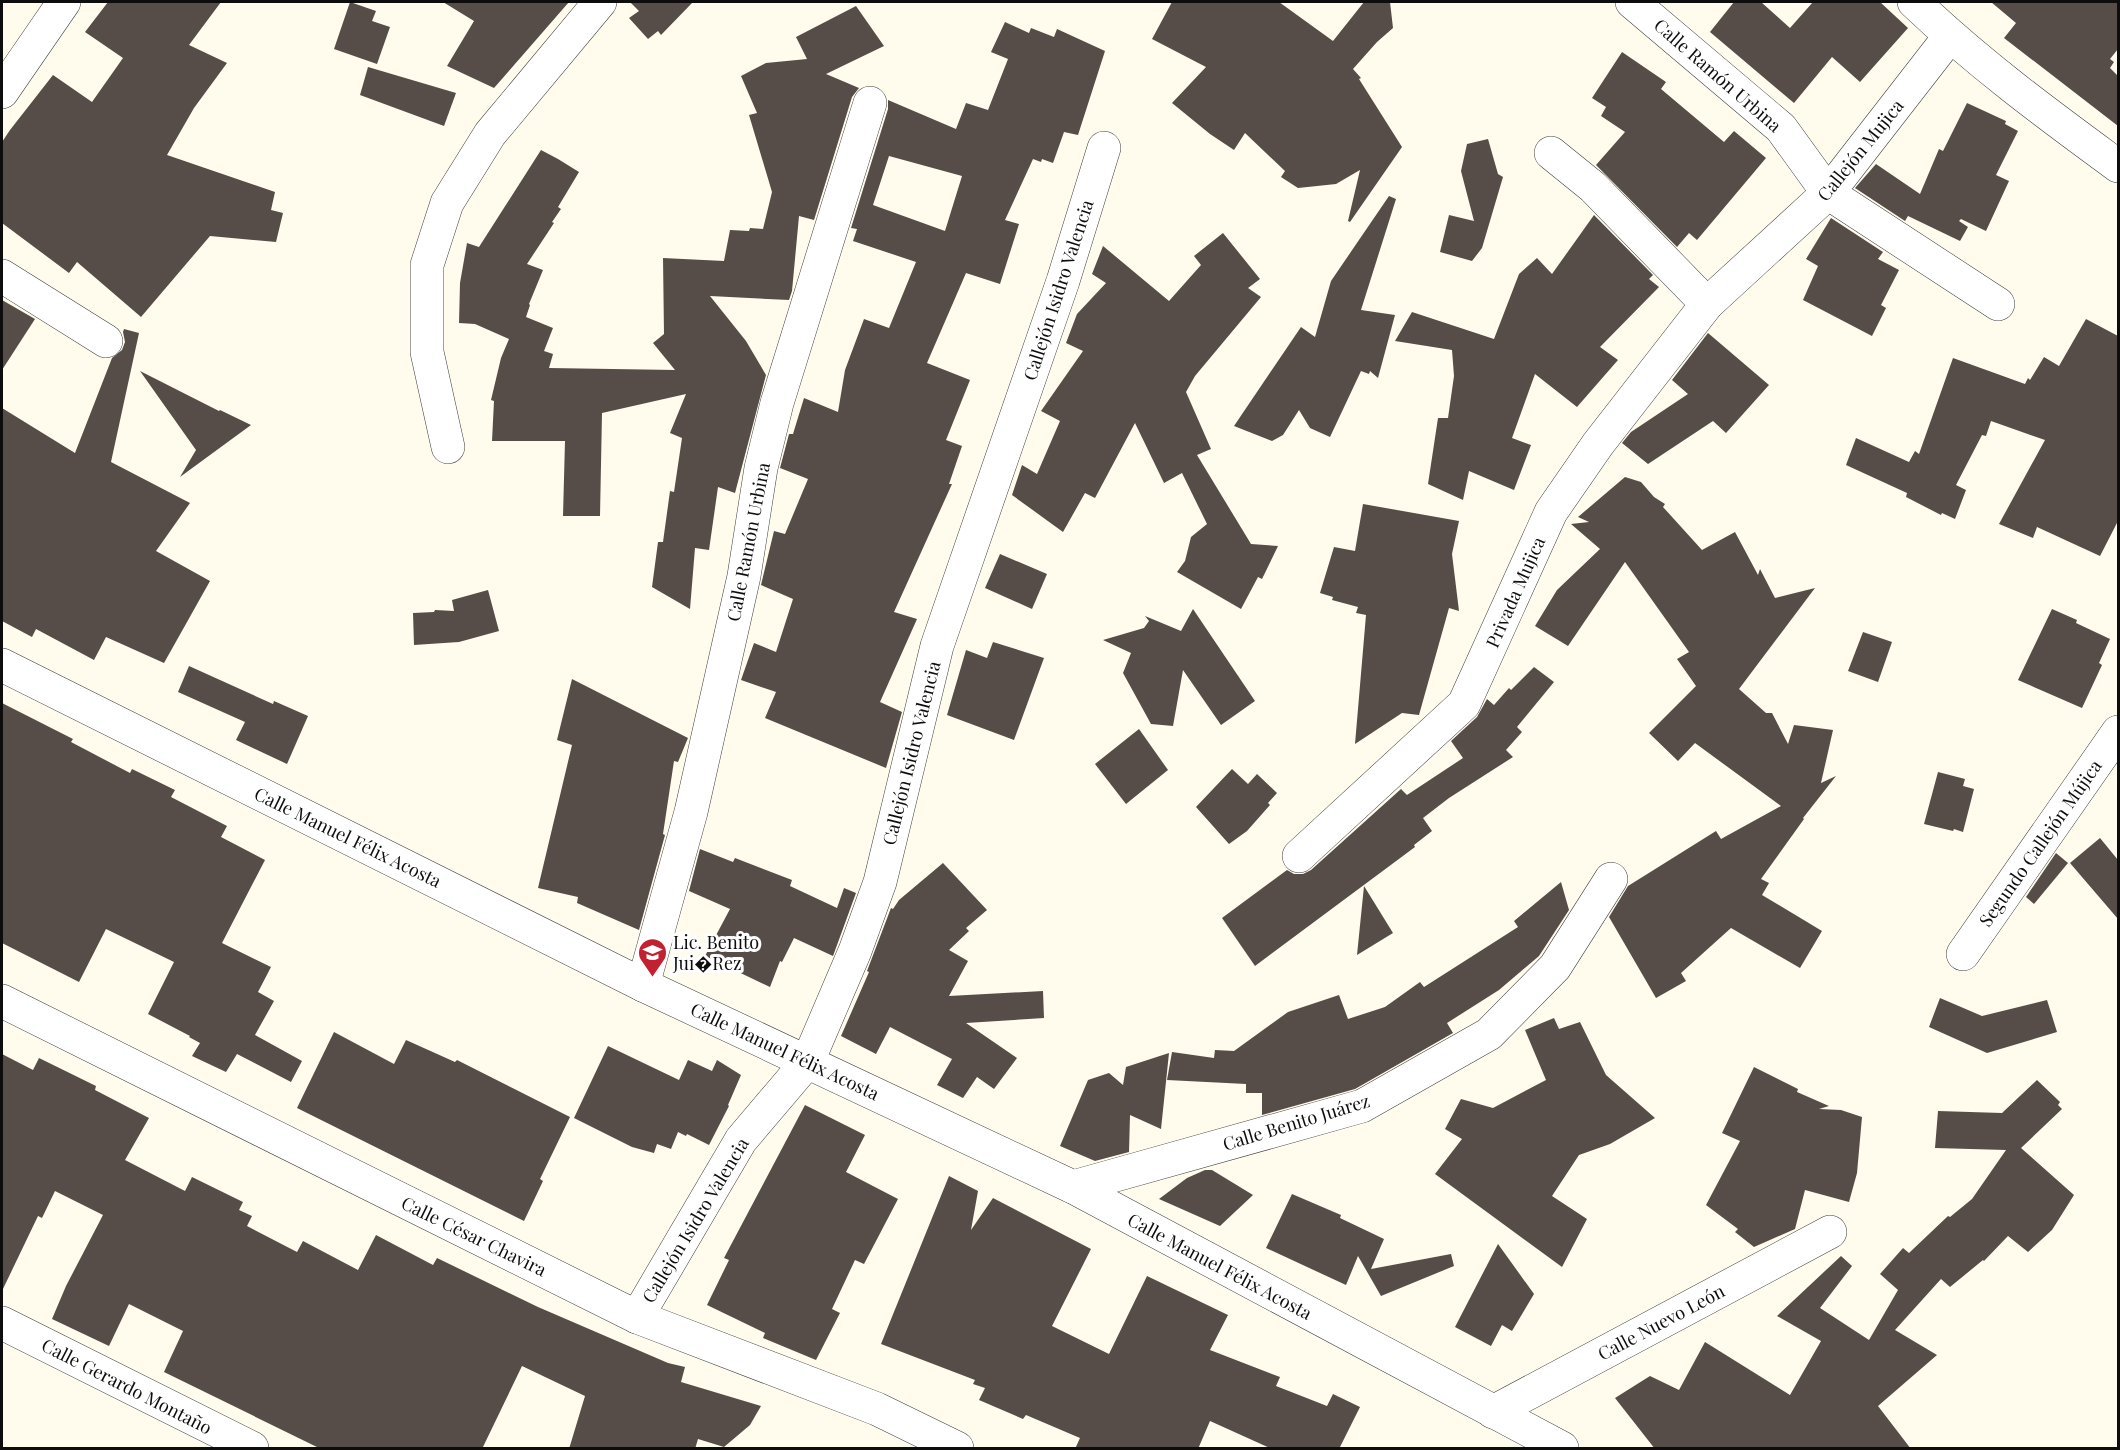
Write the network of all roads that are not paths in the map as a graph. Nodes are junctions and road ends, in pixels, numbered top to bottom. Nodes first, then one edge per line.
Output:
1 (64, 2) edge
2 (600, 2) edge
3 (1632, 2) edge
4 (1914, 2) edge
5 (1950, 36) junction
6 (2, 92) edge
7 (870, 103) dead end
8 (1104, 148) dead end
9 (1551, 153) dead end
10 (2118, 166) edge
11 (1828, 193) junction
12 (2, 276) edge
13 (1707, 304) junction
14 (1998, 304) dead end
15 (106, 341) dead end
16 (448, 447) dead end
17 (2, 665) edge
18 (2118, 732) edge
19 (1299, 856) dead end
20 (1611, 879) dead end
21 (1963, 954) dead end
22 (643, 984) junction
23 (2, 1001) edge
24 (808, 1061) junction
25 (1073, 1187) junction
26 (1830, 1232) dead end
27 (637, 1317) junction
28 (2, 1323) edge
29 (1492, 1412) junction
30 (252, 1449) edge
31 (957, 1449) edge
32 (1562, 1449) edge

1 - 6 street
2 - 16 street
3 - 11 street, Calle Ramón Urbina
4 - 5 street
5 - 10 street
5 - 11 street, Callejón Mujica
7 - 22 street, Calle Ramón Urbina
8 - 24 street, Callejón Isidro Valencia
9 - 13 street
11 - 13 street, Callejón Mujica
11 - 14 street, Calle Ramón Urbina
12 - 15 street
13 - 19 street, Privada Mujica
17 - 22 street, Calle Manuel Félix Acosta
18 - 21 street, Segundo Callejón Mújica
20 - 25 street, Calle Benito Juárez
22 - 24 street, Calle Manuel Félix Acosta
23 - 27 street, Calle César Chavira
24 - 25 street, Calle Manuel Félix Acosta
24 - 27 street, Callejón Isidro Valencia
25 - 29 street, Calle Manuel Félix Acosta
26 - 29 street, Calle Nuevo León
27 - 31 street, Calle César Chavira
28 - 30 street, Calle Gerardo Montaño
29 - 32 street, Calle Manuel Félix Acosta

